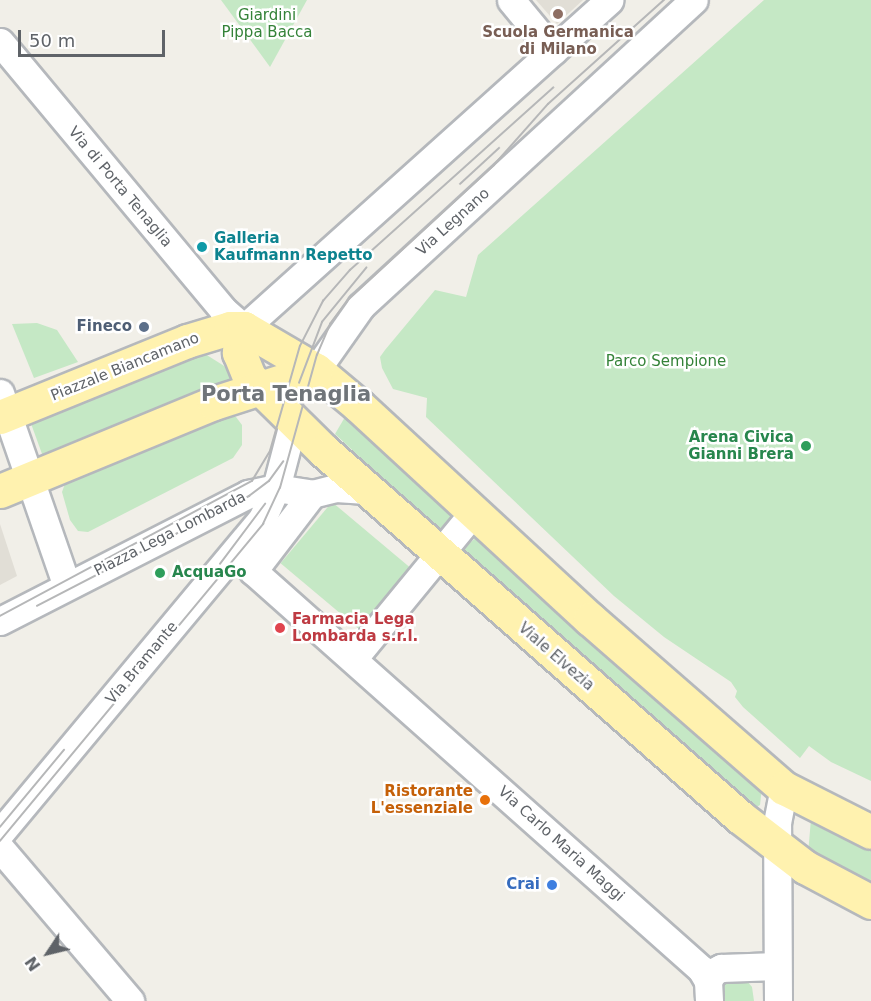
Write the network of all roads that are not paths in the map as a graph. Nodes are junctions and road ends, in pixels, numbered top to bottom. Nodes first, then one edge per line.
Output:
1 (511, 0) edge
2 (610, 0) edge
3 (694, 0) edge
4 (0, 42) edge
5 (554, 51) junction
6 (244, 328) junction
7 (316, 370) junction
8 (257, 389) junction
9 (2, 408) edge
10 (293, 423) junction
11 (30, 479) junction
12 (276, 488) junction
13 (366, 490) junction
14 (0, 491) edge
15 (312, 494) junction
16 (473, 513) junction
17 (439, 555) junction
18 (67, 586) junction
19 (0, 621) edge
20 (353, 659) junction
21 (784, 788) junction
22 (871, 832) edge
23 (0, 833) edge
24 (777, 847) junction
25 (0, 848) edge
26 (871, 902) edge
27 (777, 966) junction
28 (709, 991) edge
29 (130, 1001) edge
30 (778, 1001) edge

1 - 5 street
2 - 5 street
3 - 7 street, Via Legnano
4 - 6 street, Via di Porta Tenaglia
5 - 6 street
6 - 7 main road
6 - 8 main road
6 - 9 main road, Piazzale Biancamano
7 - 8 main road
7 - 10 main road, Via Legnano
7 - 16 main road
8 - 10 main road, Viale Elvezia
8 - 11 main road
9 - 11 street, Piazzale Biancamano
10 - 12 street, Via Legnano
10 - 13 main road, Viale Elvezia
11 - 14 main road
11 - 18 street, Piazzale Biancamano
12 - 15 street
12 - 18 street, Piazza Lega Lombarda
12 - 23 street, Via Bramante
13 - 15 street
13 - 17 main road, Viale Elvezia
15 - 20 street
16 - 17 street
16 - 21 main road
17 - 20 street
17 - 24 main road, Viale Elvezia
18 - 19 street, Piazza Lega Lombarda
20 - 28 street, Via Carlo Maria Maggi
21 - 22 main road
21 - 24 street
24 - 26 main road, Viale Elvezia
24 - 27 street
25 - 29 street
27 - 28 street, Via Carlo Maria Maggi
27 - 30 street

